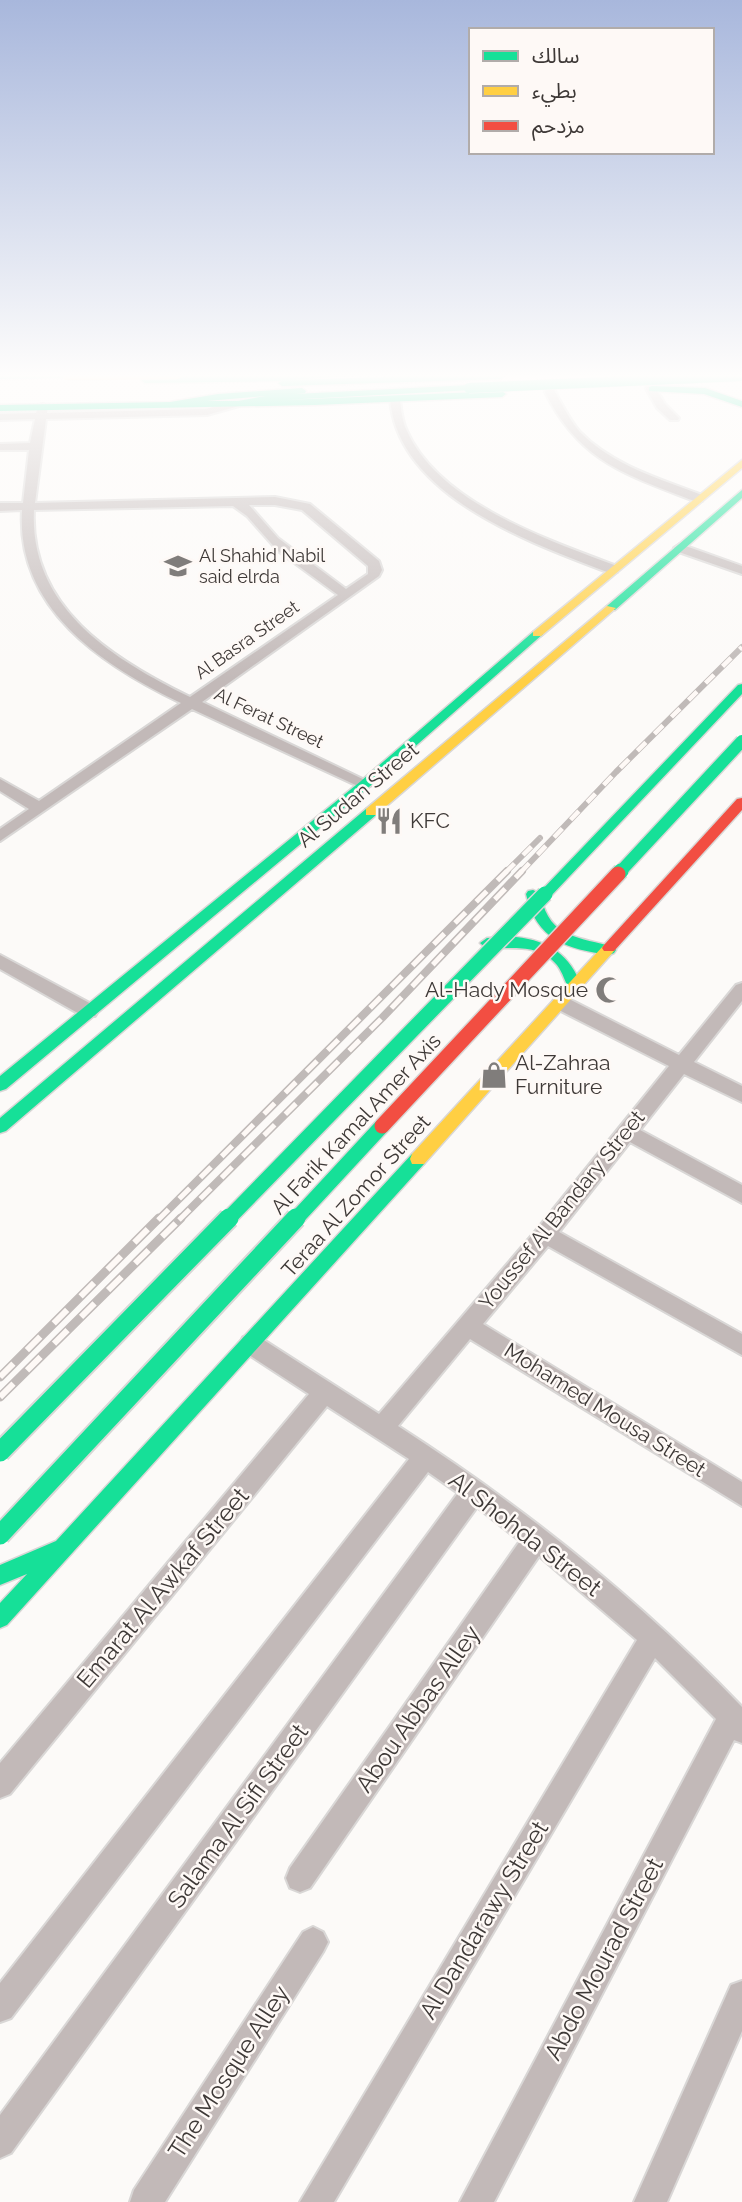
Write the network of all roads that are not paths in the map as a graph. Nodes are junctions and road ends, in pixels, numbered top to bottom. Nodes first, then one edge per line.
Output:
1 (33, 477) edge
2 (437, 477) edge
3 (644, 477) edge
4 (725, 477) edge
5 (742, 477) edge
6 (742, 493) edge
7 (698, 498) junction
8 (235, 502) junction
9 (29, 505) junction
10 (0, 506) edge
11 (680, 548) junction
12 (612, 569) junction
13 (742, 570) edge
14 (346, 595) junction
15 (742, 687) edge
16 (511, 694) junction
17 (191, 702) junction
18 (742, 741) edge
19 (0, 784) edge
20 (365, 784) junction
21 (742, 802) edge
22 (39, 808) junction
23 (0, 836) edge
24 (533, 894) dead end
25 (487, 943) dead end
26 (609, 950) junction
27 (0, 961) edge
28 (575, 987) junction
29 (742, 989) edge
30 (561, 1003) junction
31 (89, 1011) junction
32 (117, 1026) junction
33 (680, 1063) junction
34 (0, 1085) edge
35 (742, 1095) edge
36 (0, 1127) edge
37 (626, 1131) junction
38 (742, 1195) edge
39 (545, 1234) junction
40 (468, 1326) junction
41 (251, 1344) junction
42 (742, 1345) edge
43 (325, 1392) junction
44 (381, 1429) junction
45 (0, 1452) edge
46 (424, 1458) junction
47 (475, 1490) junction
48 (742, 1495) edge
49 (0, 1535) edge
50 (536, 1539) junction
51 (64, 1548) junction
52 (0, 1575) edge
53 (0, 1618) edge
54 (653, 1637) junction
55 (737, 1723) edge
56 (0, 1784) edge
57 (300, 1878) dead end
58 (313, 1942) dead end
59 (742, 1996) edge
60 (0, 2007) edge
61 (0, 2142) edge
62 (146, 2202) edge
63 (316, 2202) edge
64 (476, 2202) edge
65 (650, 2202) edge

1 - 9 street, Al Ferat Street
2 - 12 street
3 - 7 street
4 - 7 main road, Al Sudan Street
5 - 16 main road
6 - 11 main road, Al Sudan Street
7 - 12 main road, Al Sudan Street
8 - 9 street
8 - 14 street
8 - 14 street, Al Basra Street
9 - 10 street
9 - 17 street, Al Ferat Street
11 - 13 street
11 - 16 main road, Al Sudan Street
12 - 20 main road, Al Sudan Street
14 - 17 street, Al Basra Street
15 - 45 main road, Al Farik Kamal Amer Axis, bridge
16 - 32 main road, Al Sudan Street
17 - 20 street, Al Ferat Street
17 - 22 street, Al Basra Street
18 - 49 main road, Al Farik Kamal Amer Axis, bridge
19 - 22 street
20 - 31 main road, Al Sudan Street
21 - 26 main road, Teraa Al Zomor Street
22 - 23 street, Al Basra Street
24 - 26 main road
25 - 28 main road
26 - 28 main road, Teraa Al Zomor Street
27 - 31 street
28 - 30 main road, Teraa Al Zomor Street
29 - 33 street, Youssef Al Bandary Street
30 - 33 street
30 - 41 main road, Teraa Al Zomor Street
31 - 32 main road
31 - 34 main road, Al Sudan Street
32 - 36 main road, Al Sudan Street
33 - 35 street
33 - 37 street, Youssef Al Bandary Street
37 - 38 street
37 - 39 street, Youssef Al Bandary Street
39 - 40 street, Youssef Al Bandary Street
39 - 42 street
40 - 44 street, Youssef Al Bandary Street
40 - 48 street, Mohamed Mousa Street
41 - 43 street, Al Shohda Street
41 - 51 main road, Teraa Al Zomor Street
43 - 44 street, Al Shohda Street
43 - 56 street, Emarat Al Awkaf Street
44 - 46 street, Al Shohda Street
46 - 47 street, Al Shohda Street
46 - 60 street
47 - 50 street, Al Shohda Street
47 - 61 street, Salama Al Sifi Street
50 - 54 street, Al Shohda Street
50 - 57 street, Abou Abbas Alley
51 - 52 main road
51 - 53 main road, Teraa Al Zomor Street
54 - 55 street, Al Shohda Street
54 - 63 street, Al Dandarawy Street
55 - 64 street, Abdo Mourad Street
58 - 62 street, The Mosque Alley
59 - 65 street

